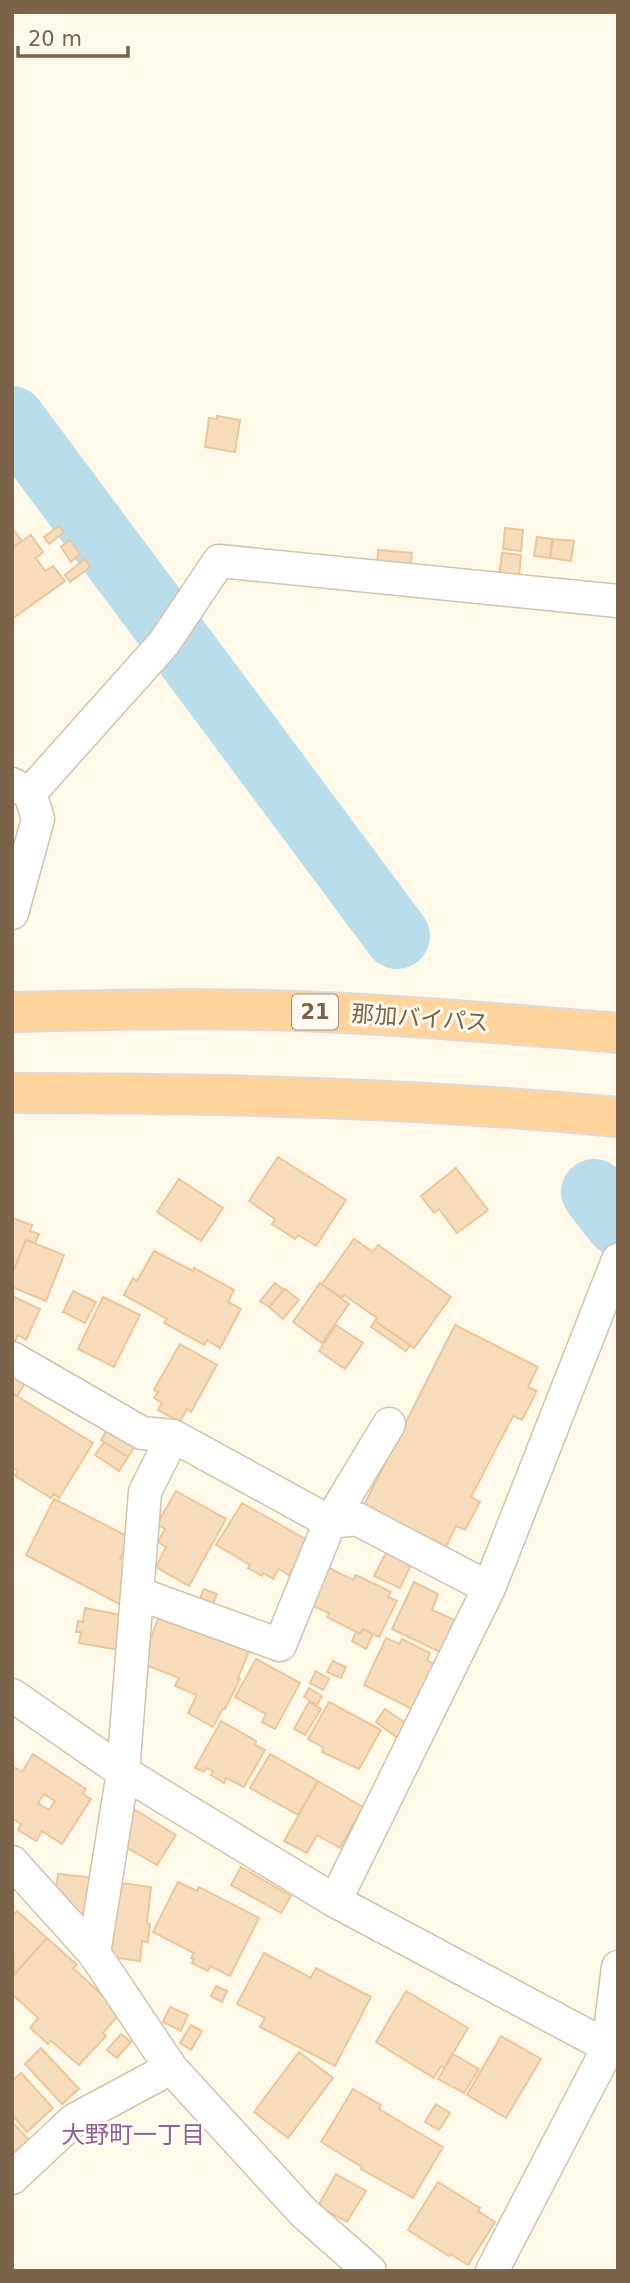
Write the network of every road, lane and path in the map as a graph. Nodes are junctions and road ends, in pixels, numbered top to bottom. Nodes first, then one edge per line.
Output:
1 (618, 601) edge
2 (19, 796) edge
3 (12, 913) edge
4 (12, 1012) edge
5 (618, 1034) edge
6 (12, 1093) edge
7 (618, 1117) edge
8 (618, 1260) edge
9 (12, 1358) edge
10 (389, 1424) dead end
11 (173, 1436) junction
12 (330, 1522) junction
13 (489, 1588) junction
14 (137, 1593) junction
15 (12, 1695) edge
16 (123, 1772) junction
17 (18, 1879) edge
18 (335, 1901) junction
19 (93, 1952) junction
20 (618, 1967) edge
21 (613, 2050) edge
22 (171, 2068) junction
23 (12, 2178) edge
24 (370, 2271) edge
25 (492, 2271) edge

1 - 2 street
2 - 3 street
4 - 5 highway, 那加バイパス / 21
6 - 7 highway
8 - 13 street
9 - 11 street
10 - 12 street
11 - 12 street
11 - 14 street
12 - 13 street
12 - 14 street
13 - 18 street
14 - 16 street
15 - 16 street
16 - 18 street
16 - 19 street
17 - 19 street
18 - 21 street
19 - 22 street
20 - 21 street
21 - 25 street
22 - 23 street
22 - 24 street

